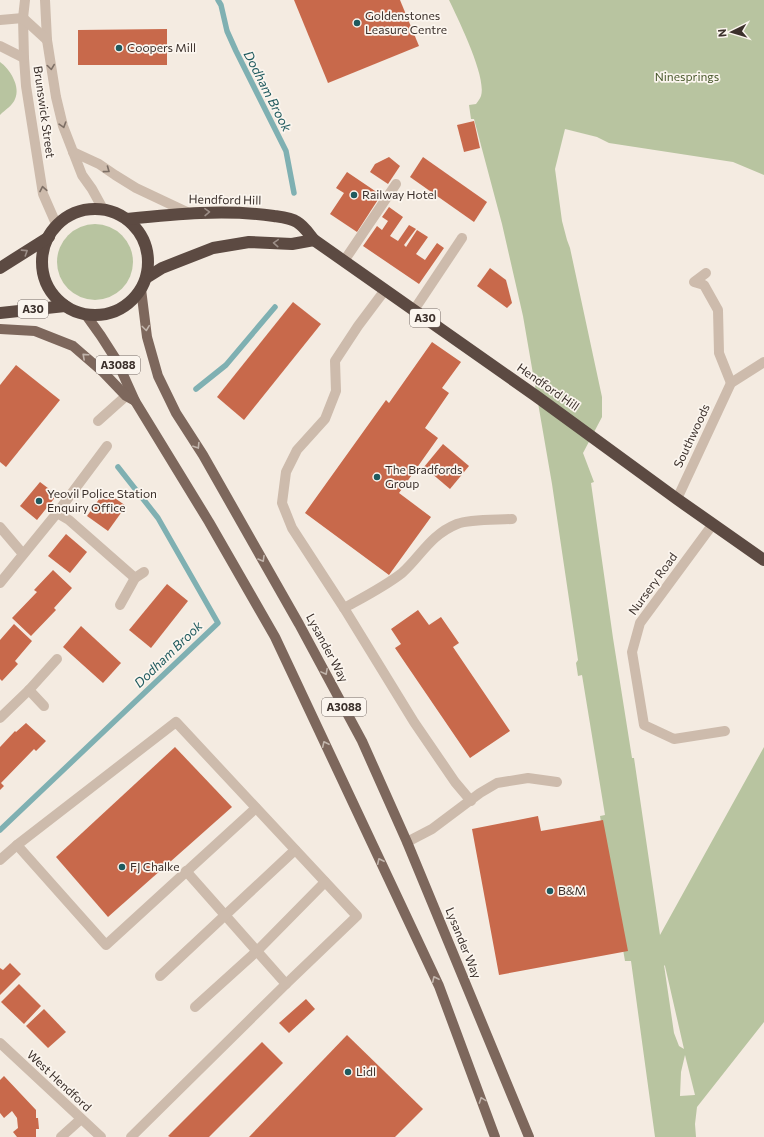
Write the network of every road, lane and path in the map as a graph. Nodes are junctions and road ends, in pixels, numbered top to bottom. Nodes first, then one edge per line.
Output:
1 (25, 0) edge
2 (45, 0) edge
3 (23, 18) junction
4 (0, 20) edge
5 (47, 40) junction
6 (0, 46) edge
7 (24, 58) junction
8 (73, 152) junction
9 (396, 184) dead end
10 (103, 210) junction
11 (189, 213) junction
12 (126, 219) junction
13 (57, 226) junction
14 (49, 237) junction
15 (462, 238) dead end
16 (314, 240) junction
17 (344, 261) junction
18 (0, 268) edge
19 (706, 273) dead end
20 (146, 278) junction
21 (141, 289) junction
22 (385, 290) junction
23 (65, 306) junction
24 (414, 310) junction
25 (0, 313) edge
26 (86, 314) junction
27 (0, 329) edge
28 (764, 362) edge
29 (731, 383) junction
30 (130, 398) junction
31 (98, 421) dead end
32 (108, 446) dead end
33 (677, 499) junction
34 (57, 513) junction
35 (512, 519) dead end
36 (713, 524) junction
37 (0, 527) edge
38 (23, 554) junction
39 (764, 560) edge
40 (144, 572) dead end
41 (135, 578) junction
42 (0, 583) edge
43 (120, 605) dead end
44 (344, 608) junction
45 (57, 659) dead end
46 (28, 690) junction
47 (44, 706) dead end
48 (0, 718) edge
49 (724, 731) dead end
50 (556, 782) dead end
51 (471, 801) junction
52 (256, 808) junction
53 (407, 842) junction
54 (17, 845) junction
55 (295, 850) junction
56 (0, 860) edge
57 (186, 871) junction
58 (325, 882) junction
59 (225, 915) junction
60 (257, 951) junction
61 (160, 976) dead end
62 (286, 984) junction
63 (195, 1007) dead end
64 (0, 1043) edge
65 (81, 1119) junction
66 (61, 1137) edge
67 (101, 1137) edge
68 (131, 1137) edge
69 (495, 1137) edge
70 (529, 1137) edge

1 - 3 street, Brunswick Street
2 - 5 street, Brunswick Street
3 - 4 street
3 - 5 street
3 - 7 street, Brunswick Street
5 -> 8 street, Brunswick Street
6 - 7 street
13 -> 7 street, Brunswick Street
8 - 10 street, Brunswick Street
8 -> 11 street
9 - 17 street
10 - 12 highway
10 - 13 highway
11 - 12 highway, Hendford Hill / A30
11 -> 16 highway, Hendford Hill / A30
12 - 20 highway
13 - 14 highway
18 -> 14 highway
14 - 23 highway
15 - 24 street
16 - 17 highway, Hendford Hill / A30
16 -> 20 highway
17 - 22 highway, Hendford Hill / A30
19 - 29 street
20 - 21 highway
21 - 26 highway
21 -> 53 main road, Lysander Way / A3088
22 - 24 highway, Hendford Hill / A30
22 - 44 street
23 - 25 highway, A30
23 - 26 highway
24 - 33 highway, Hendford Hill / A30
26 - 30 main road, A3088
30 -> 27 main road
28 - 29 street
29 - 33 street, Southwoods
30 - 31 street
69 -> 30 main road, A3088
32 - 34 street
33 - 36 highway, Hendford Hill / A30
34 - 38 street
34 - 41 street
35 - 44 street
36 - 39 highway, Hendford Hill / A30
36 - 49 street, Nursery Road
37 - 38 street
38 - 42 street
40 - 41 street
41 - 43 street
44 - 51 street
45 - 46 street
46 - 47 street
46 - 48 street
50 - 51 street
51 - 53 street
52 - 54 street
52 - 55 street
52 - 57 street
53 - 70 main road, Lysander Way / A3088
54 - 56 street
54 - 57 street
55 - 58 street
55 - 59 street
57 - 59 street
58 - 60 street
58 - 62 street
59 - 60 street
59 - 61 street
60 - 62 street
60 - 63 street
62 - 68 street
64 - 65 street, West Hendford
65 - 66 street
65 - 67 street, West Hendford

